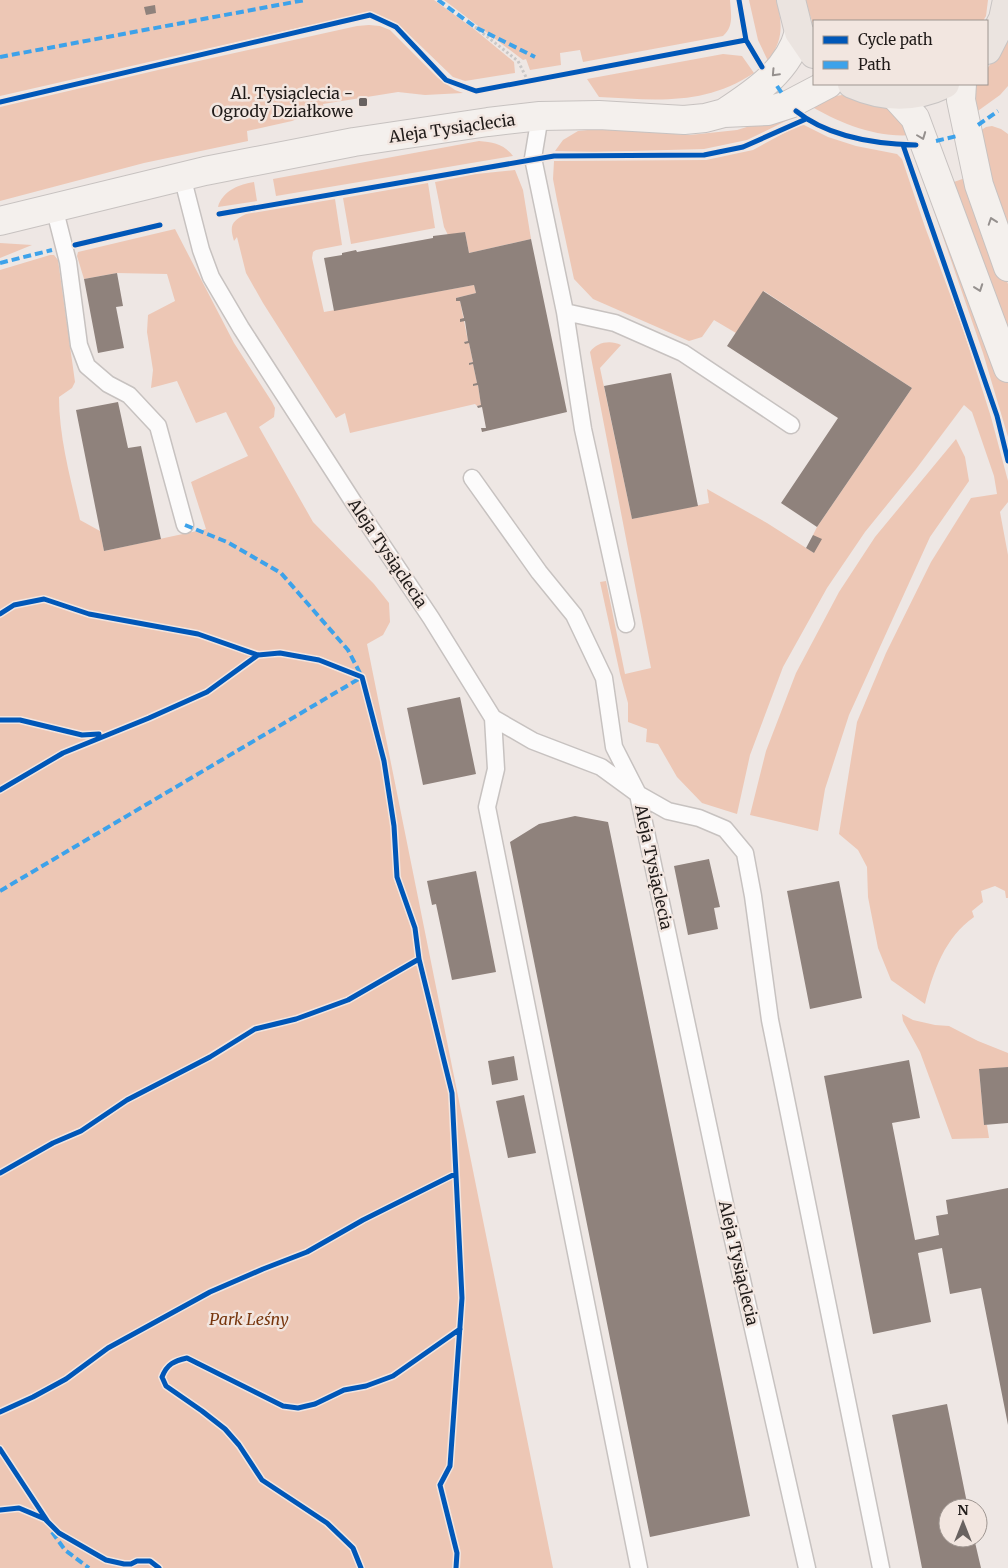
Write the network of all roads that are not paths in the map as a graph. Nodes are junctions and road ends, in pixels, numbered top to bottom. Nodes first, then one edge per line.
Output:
1 (791, 0) edge
2 (1006, 11) edge
3 (807, 43) edge
4 (988, 48) edge
5 (826, 85) edge
6 (854, 85) edge
7 (942, 85) edge
8 (962, 85) edge
9 (896, 96) junction
10 (724, 113) junction
11 (540, 116) junction
12 (182, 176) junction
13 (54, 207) junction
14 (0, 221) edge
15 (1008, 267) edge
16 (565, 312) junction
17 (1008, 368) edge
18 (791, 425) dead end
19 (472, 478) dead end
20 (184, 526) dead end
21 (626, 624) dead end
22 (493, 718) junction
23 (638, 794) junction
24 (639, 1568) edge
25 (807, 1568) edge
26 (881, 1568) edge

1 - 3 main road
2 - 4 main road
3 -> 10 street, Aleja Tysiąclecia
5 - 10 street, Aleja Tysiąclecia
6 - 9 main road
7 - 9 main road
15 -> 8 street
9 -> 17 street
10 - 11 street, Aleja Tysiąclecia
11 - 12 street, Aleja Tysiąclecia
11 - 16 lane
12 - 13 street, Aleja Tysiąclecia
12 - 22 lane, Aleja Tysiąclecia
13 - 14 street, Aleja Tysiąclecia
13 - 20 lane
16 - 18 lane
16 - 21 lane
19 - 23 lane
22 - 23 lane, Aleja Tysiąclecia
22 - 24 lane
23 - 25 lane, Aleja Tysiąclecia
23 - 26 lane

